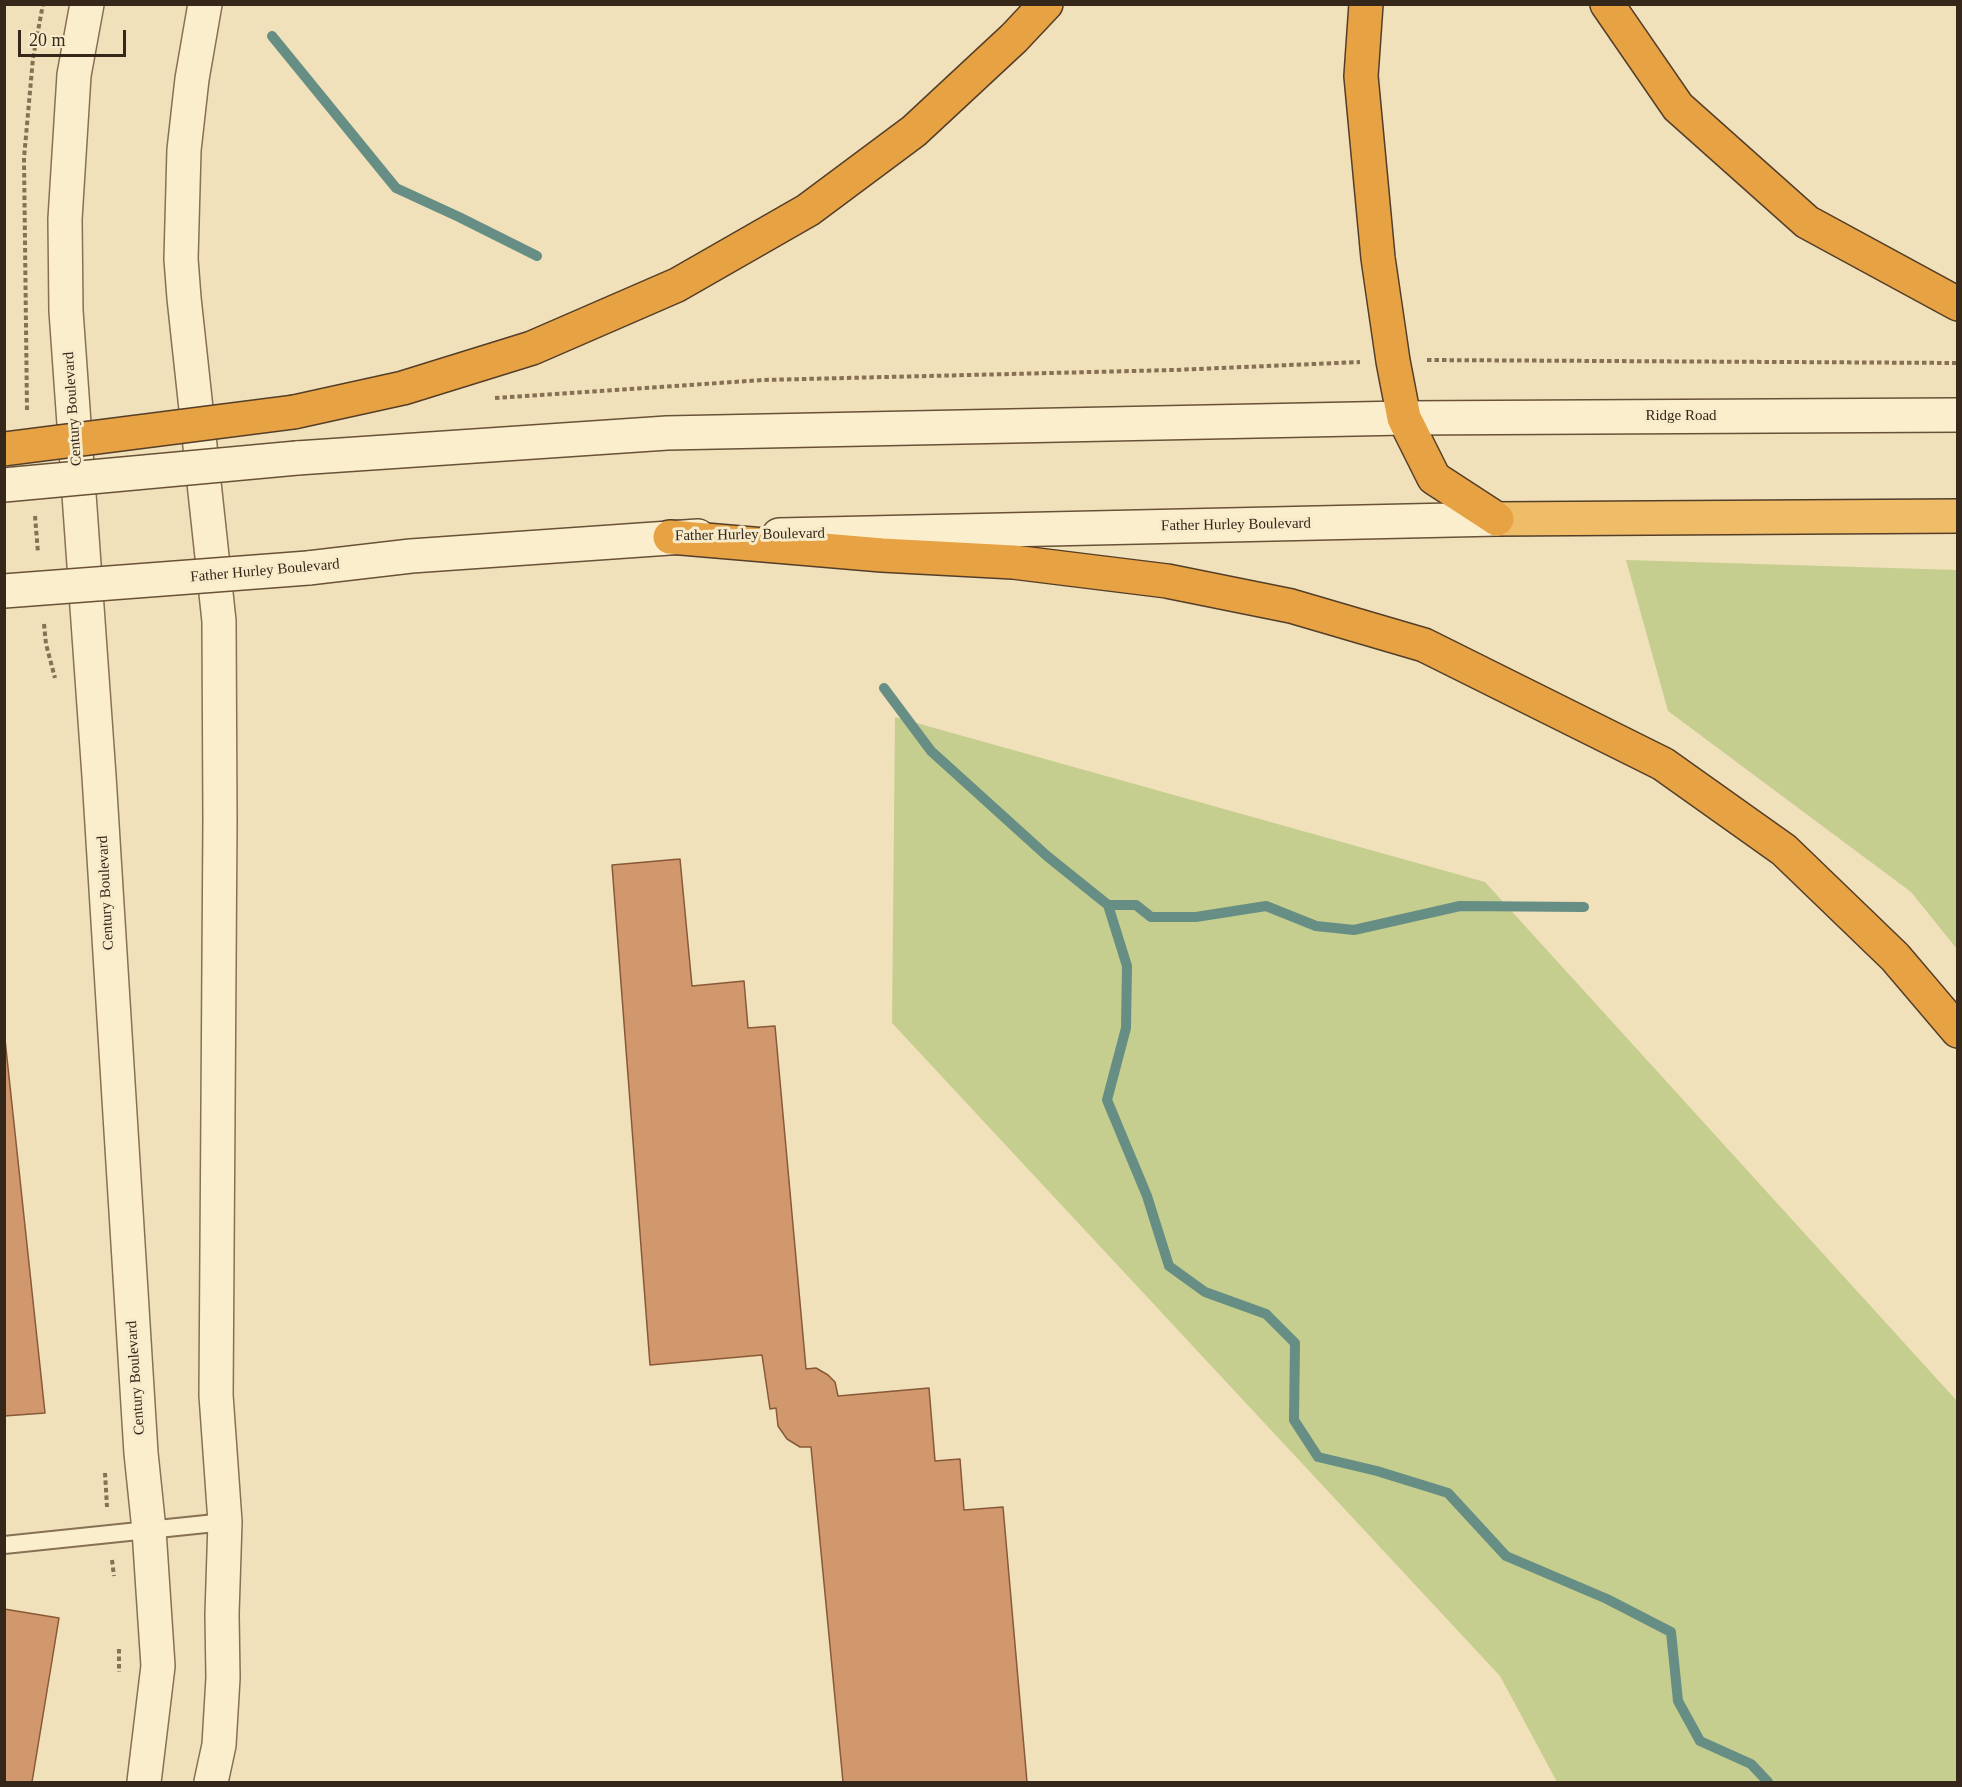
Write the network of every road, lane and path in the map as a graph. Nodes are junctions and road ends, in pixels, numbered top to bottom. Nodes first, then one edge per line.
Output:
1 (44, 4) edge
2 (87, 4) edge
3 (205, 4) edge
4 (1046, 4) edge
5 (1366, 4) edge
6 (1607, 4) edge
7 (1958, 304) edge
8 (1423, 360) dead end
9 (1362, 361) dead end
10 (1958, 363) edge
11 (485, 399) dead end
12 (27, 413) dead end
13 (1958, 415) edge
14 (1404, 418) junction
15 (4, 449) edge
16 (4, 485) edge
17 (34, 506) dead end
18 (1958, 516) edge
19 (1497, 519) junction
20 (670, 537) junction
21 (39, 563) dead end
22 (4, 591) edge
23 (44, 621) dead end
24 (55, 681) dead end
25 (1958, 1031) edge
26 (105, 1472) dead end
27 (225, 1522) junction
28 (149, 1530) junction
29 (110, 1535) junction
30 (4, 1545) edge
31 (115, 1585) dead end
32 (119, 1645) dead end
33 (119, 1681) dead end
34 (144, 1782) edge
35 (211, 1782) edge

1 - 12 path
2 - 28 street, Century Boulevard
3 - 27 street
4 - 15 highway, bridge
5 - 14 highway
6 - 7 highway
8 - 10 path
9 - 11 path
13 - 14 street, Ridge Road
14 - 16 street, bridge
14 - 19 highway
17 - 21 path
18 - 19 highway
19 - 20 street, Father Hurley Boulevard
20 - 22 street, Father Hurley Boulevard, bridge
20 - 25 highway
23 - 24 path
26 - 29 path
27 - 28 lane
27 - 35 street
28 - 29 lane
28 - 34 street, Century Boulevard
29 - 30 lane
29 - 31 path
32 - 33 path

